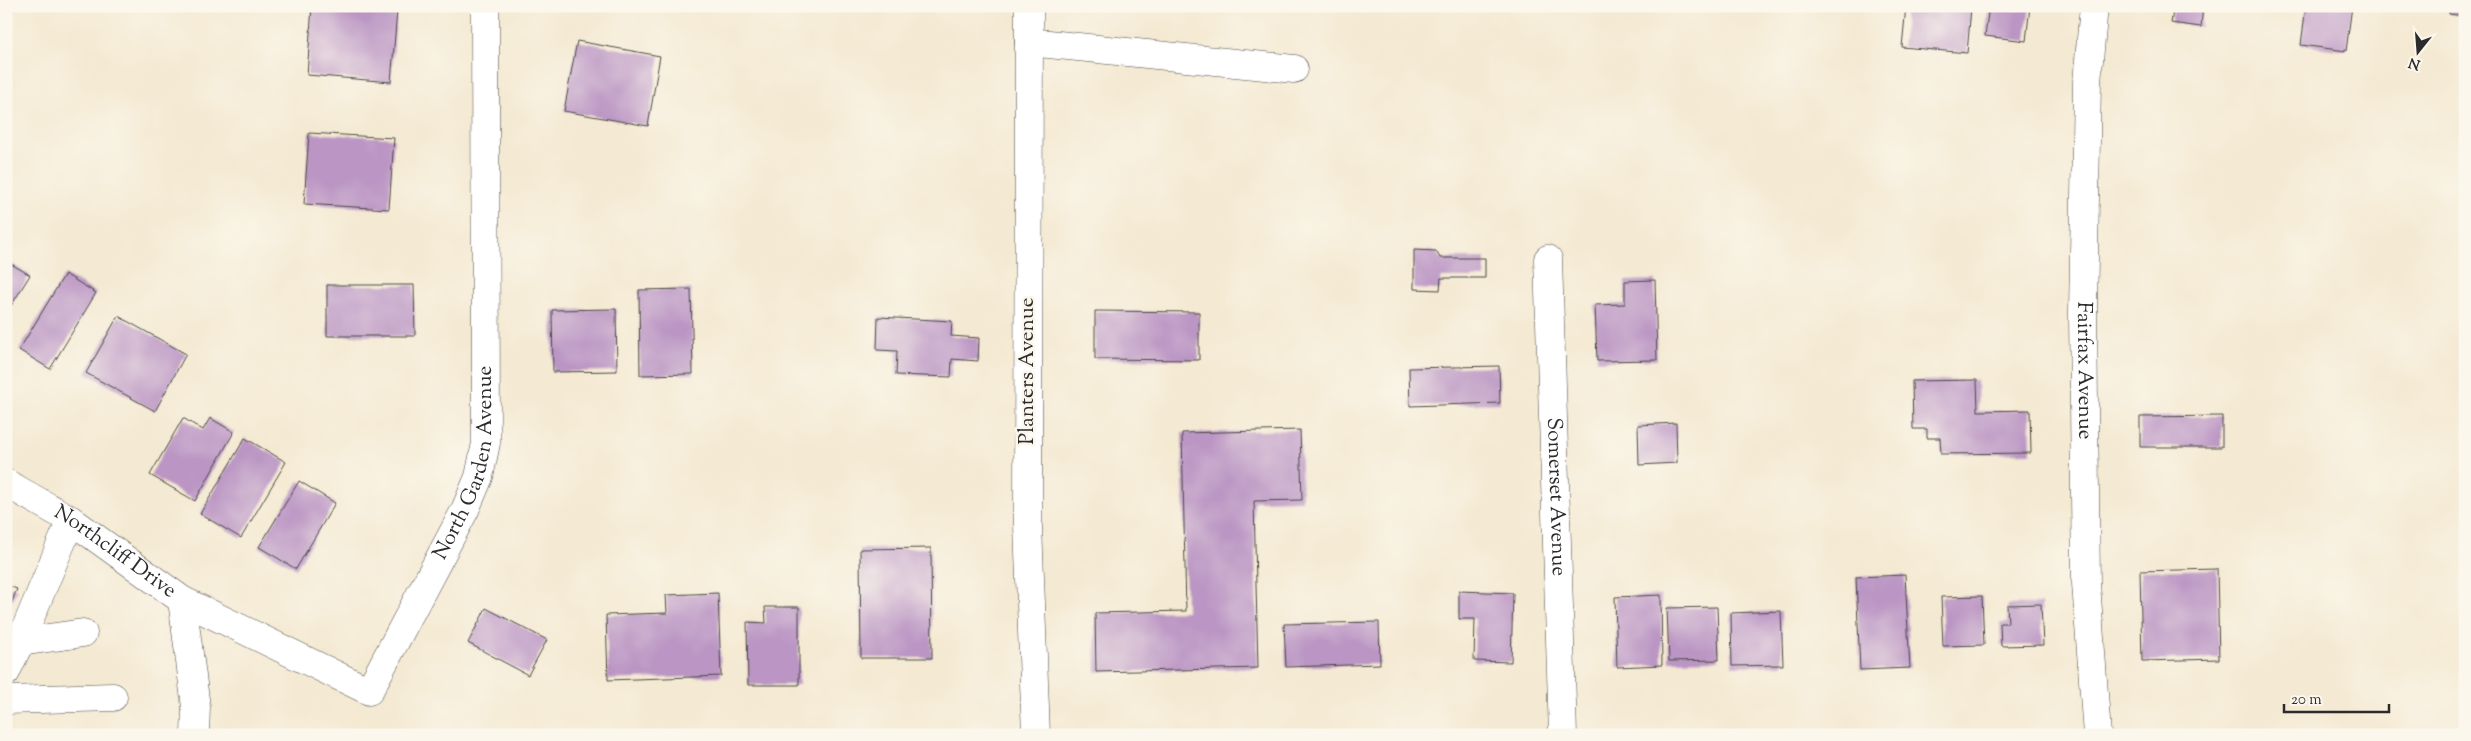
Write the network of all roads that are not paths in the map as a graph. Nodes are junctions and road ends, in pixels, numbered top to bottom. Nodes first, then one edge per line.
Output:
1 (485, 6) edge
2 (1029, 6) edge
3 (2094, 6) edge
4 (1029, 42) junction
5 (1294, 70) dead end
6 (1548, 259) dead end
7 (6, 483) edge
8 (72, 520) junction
9 (182, 600) junction
10 (83, 633) dead end
11 (20, 642) junction
12 (6, 672) edge
13 (113, 697) dead end
14 (6, 700) edge
15 (194, 735) edge
16 (1036, 735) edge
17 (1563, 735) edge
18 (2097, 735) edge

1 - 9 street, North Garden Avenue
2 - 4 street, Planters Avenue
3 - 18 street, Fairfax Avenue
4 - 5 street
4 - 16 street, Planters Avenue
6 - 17 street, Somerset Avenue
7 - 8 street, Northcliff Drive
8 - 9 street, Northcliff Drive
8 - 11 street
9 - 15 street, Northcliff Drive
10 - 11 street
11 - 12 street
13 - 14 street

